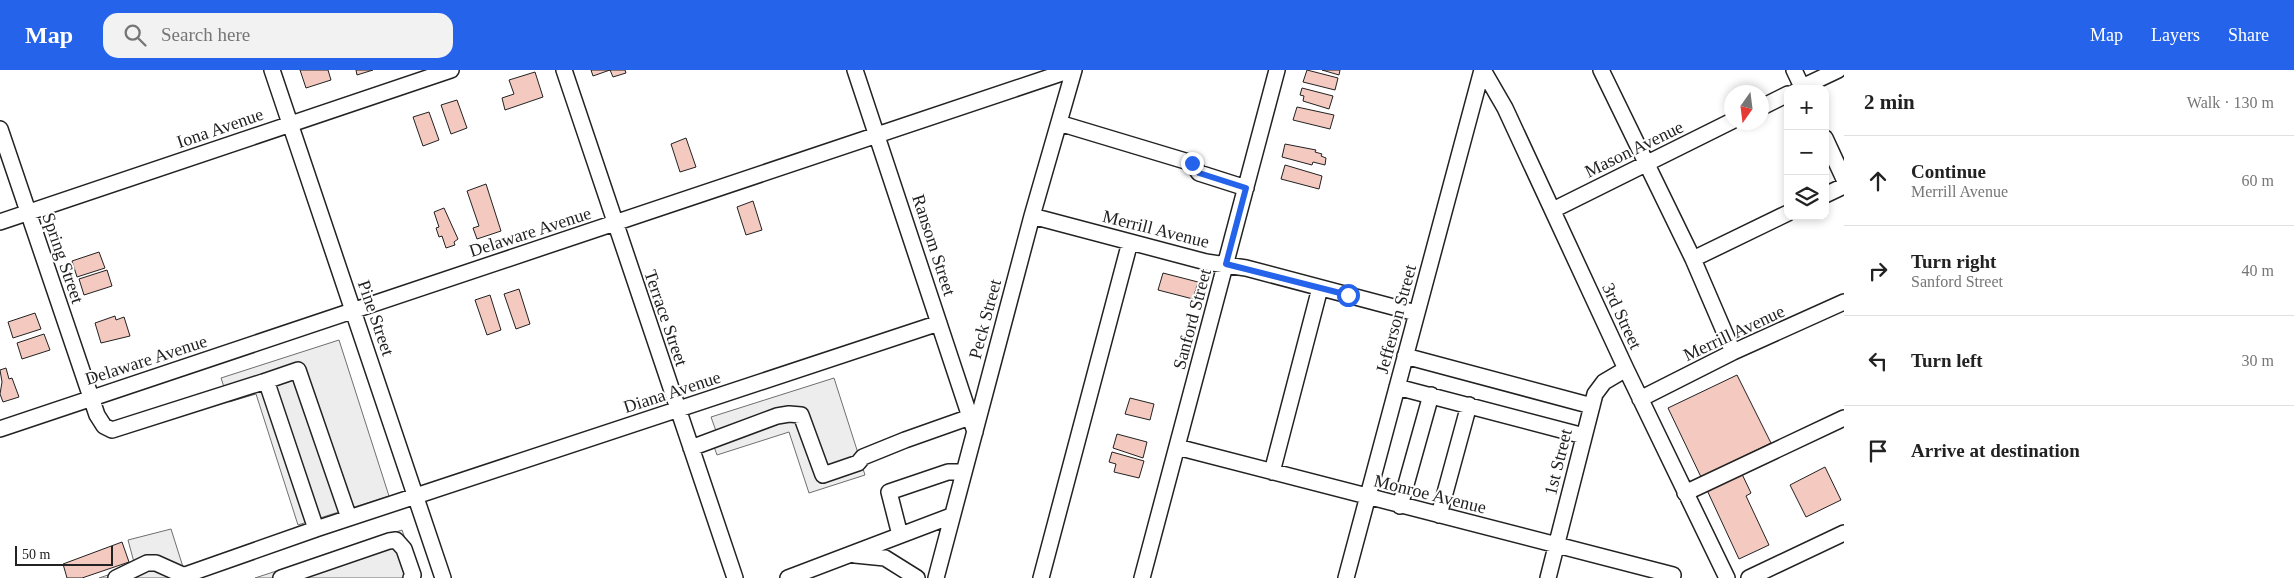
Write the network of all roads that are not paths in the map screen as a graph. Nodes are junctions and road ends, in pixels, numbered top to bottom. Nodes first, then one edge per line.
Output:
1 (272, 70) edge
2 (451, 70) edge
3 (564, 70) edge
4 (855, 70) edge
5 (1072, 70) edge
6 (1277, 70) edge
7 (1483, 70) edge
8 (1794, 70) edge
9 (1838, 70) edge
10 (1603, 71) edge
11 (1800, 85) edge
12 (1807, 85) edge
13 (1784, 96) edge
14 (1769, 104) edge
15 (1059, 122) junction
16 (290, 124) junction
17 (1724, 125) edge
18 (0, 130) edge
19 (877, 134) junction
20 (1829, 147) edge
21 (1646, 164) junction
22 (1844, 179) edge
23 (1844, 186) edge
24 (1246, 188) junction
25 (1829, 193) edge
26 (1553, 210) junction
27 (28, 212) junction
28 (1784, 215) edge
29 (1032, 216) junction
30 (0, 222) edge
31 (615, 224) junction
32 (1130, 242) junction
33 (1693, 259) junction
34 (1226, 264) junction
35 (1320, 288) junction
36 (1844, 302) edge
37 (354, 310) junction
38 (1416, 313) junction
39 (939, 323) junction
40 (1733, 352) junction
41 (1405, 356) junction
42 (1626, 369) junction
43 (264, 382) junction
44 (1397, 387) junction
45 (1431, 395) junction
46 (91, 398) junction
47 (1640, 399) junction
48 (1469, 405) junction
49 (1592, 406) junction
50 (677, 411) junction
51 (970, 417) junction
52 (1844, 418) edge
53 (0, 429) edge
54 (975, 432) junction
55 (1584, 436) junction
56 (1177, 447) junction
57 (691, 448) junction
58 (963, 472) junction
59 (1272, 472) junction
60 (1685, 493) junction
61 (416, 497) junction
62 (1367, 497) junction
63 (1400, 506) junction
64 (1439, 515) junction
65 (951, 516) junction
66 (349, 518) junction
67 (316, 529) junction
68 (1844, 532) edge
69 (900, 535) junction
70 (1557, 545) junction
71 (846, 556) junction
72 (1674, 575) dead end
73 (185, 577) edge
74 (116, 578) edge
75 (281, 578) edge
76 (411, 578) edge
77 (443, 578) edge
78 (736, 578) edge
79 (788, 578) edge
80 (917, 578) edge
81 (936, 578) edge
82 (1041, 578) edge
83 (1142, 578) edge
84 (1346, 578) edge
85 (1548, 578) edge
86 (1727, 578) edge
87 (1750, 578) edge

1 - 16 street, Pine Street
2 - 16 street, Iona Avenue
3 - 31 street, Terrace Street
4 - 19 street, Ransom Street
5 - 15 street, Peck Street
5 - 19 street, Delaware Avenue
6 - 24 street, Sanford Street
7 - 26 street, 3rd Street
7 - 38 street, Jefferson Street
8 - 11 street
9 - 12 street
10 - 21 street
13 - 14 street
15 - 24 street
15 - 29 street, Peck Street
16 - 27 street, Iona Avenue
16 - 37 street, Pine Street
17 - 21 street, Mason Avenue
18 - 27 street, Spring Street
19 - 31 street, Delaware Avenue
19 - 39 street, Ransom Street
20 - 22 street
21 - 26 street, Mason Avenue
21 - 33 street
23 - 25 street
24 - 34 street, Sanford Street
26 - 42 street, 3rd Street
27 - 30 street, Iona Avenue
27 - 46 street, Spring Street
28 - 33 street
29 - 32 street, Merrill Avenue
29 - 54 street, Peck Street
31 - 37 street, Delaware Avenue
31 - 50 street, Terrace Street
32 - 34 street, Merrill Avenue
32 - 82 street
33 - 40 street
34 - 35 street, Merrill Avenue
34 - 56 street, Sanford Street
35 - 38 street, Merrill Avenue
35 - 59 street
36 - 40 street, Merrill Avenue
37 - 46 street, Delaware Avenue
37 - 61 street, Pine Street
38 - 41 street, Jefferson Street
39 - 50 street, Diana Avenue
39 - 51 street, Ransom Street
40 - 47 street, Merrill Avenue
41 - 44 street, Jefferson Street
41 - 49 street
42 - 47 street, 3rd Street
42 - 49 street, 1st Street
43 - 46 street, Spring Street
43 - 66 street
43 - 67 street
44 - 45 street
44 - 62 street, Jefferson Street
45 - 48 street
45 - 63 street
46 - 53 street, Delaware Avenue
47 - 60 street, 3rd Street
48 - 55 street
48 - 64 street
49 - 55 street, 1st Street
50 - 57 street, Terrace Street
50 - 61 street, Diana Avenue
51 - 54 street, Ransom Street
51 - 57 street
52 - 60 street
54 - 58 street, Peck Street
55 - 70 street, 1st Street
56 - 59 street, Monroe Avenue
56 - 83 street, Sanford Street
57 - 78 street, Terrace Street
58 - 65 street, Peck Street
58 - 69 street
59 - 62 street, Monroe Avenue
60 - 86 street, 3rd Street
61 - 66 street, Diana Avenue
61 - 77 street, Pine Street
62 - 63 street, Monroe Avenue
62 - 84 street, Jefferson Street
63 - 64 street, Monroe Avenue
64 - 70 street, Monroe Avenue
65 - 69 street
65 - 81 street, Peck Street
66 - 67 street, Diana Avenue
67 - 73 street, Diana Avenue
68 - 87 street
69 - 71 street
70 - 72 street, Monroe Avenue
70 - 85 street, 1st Street
71 - 79 street
71 - 80 street
73 - 74 street
75 - 76 street

